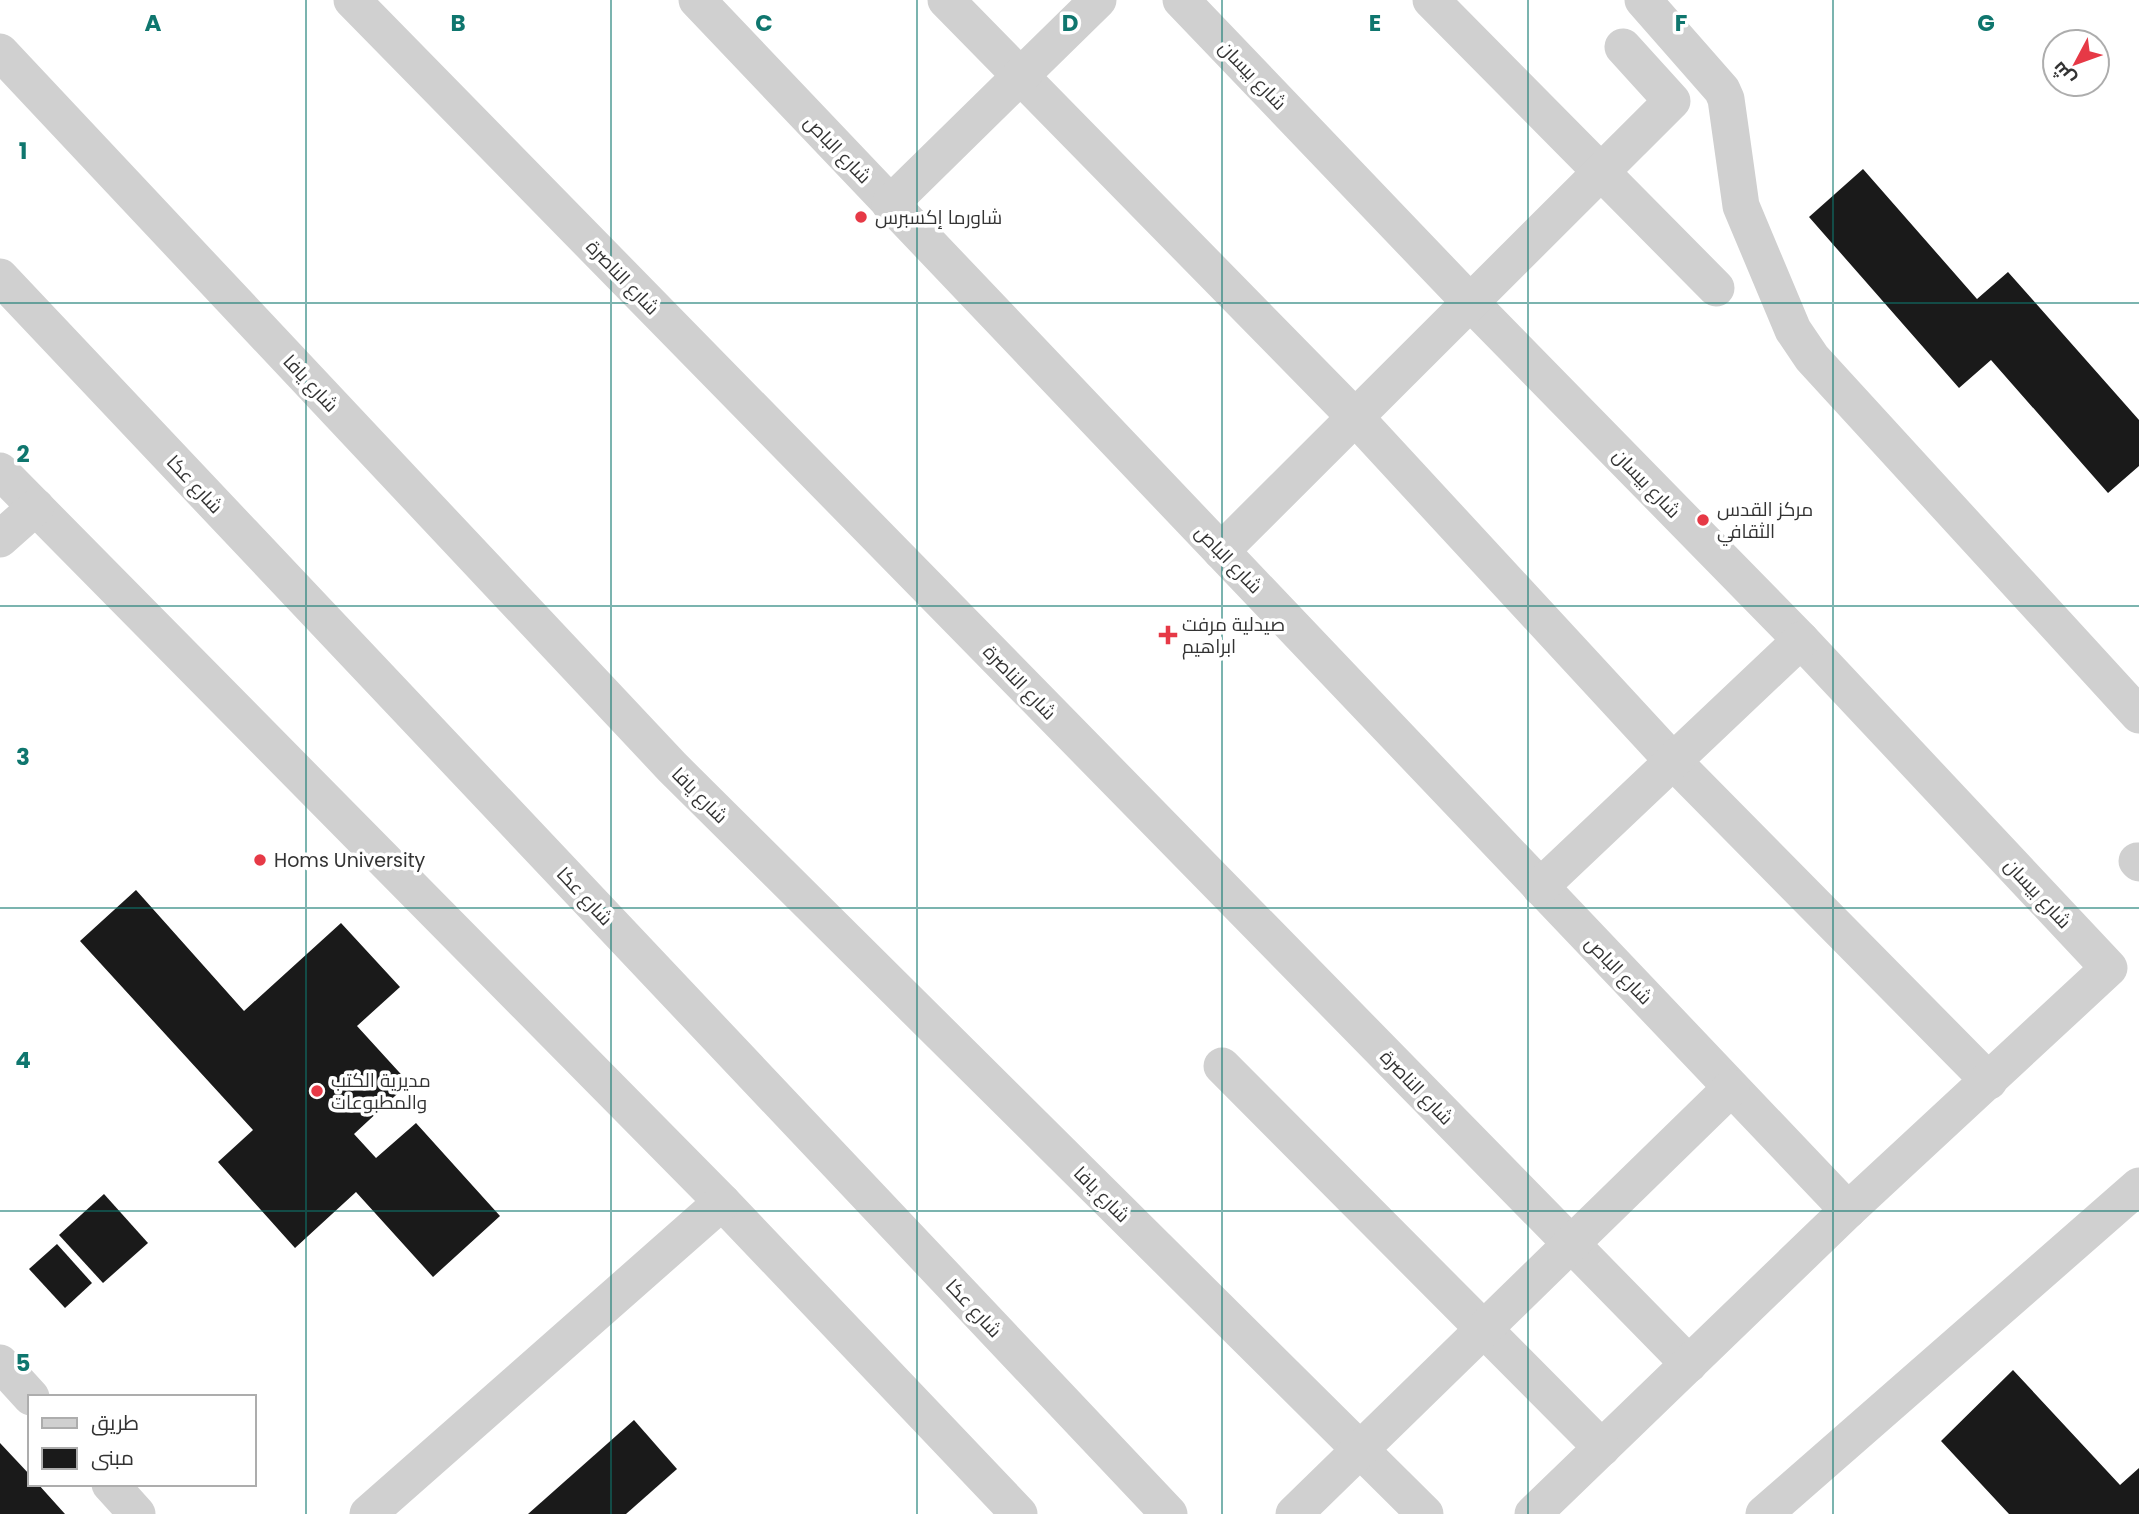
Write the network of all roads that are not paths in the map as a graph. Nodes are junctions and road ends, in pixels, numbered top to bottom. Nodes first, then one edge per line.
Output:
1 (352, 0) edge
2 (697, 0) edge
3 (946, 0) edge
4 (1098, 0) edge
5 (1181, 0) edge
6 (1431, 0) edge
7 (1643, 0) edge
8 (1623, 47) dead end
9 (0, 52) edge
10 (1021, 76) junction
11 (1601, 172) junction
12 (890, 204) junction
13 (0, 277) edge
14 (1716, 289) dead end
15 (1470, 302) junction
16 (1355, 417) junction
17 (0, 471) edge
18 (36, 508) junction
19 (0, 539) edge
20 (1221, 551) junction
21 (1801, 640) junction
22 (2139, 715) edge
23 (1673, 761) junction
24 (1540, 887) junction
25 (1222, 1066) dead end
26 (1989, 1081) junction
27 (1731, 1088) junction
28 (2139, 1186) edge
29 (722, 1202) junction
30 (1848, 1209) junction
31 (1571, 1244) junction
32 (1484, 1329) junction
33 (0, 1363) edge
34 (1689, 1364) junction
35 (29, 1395) edge
36 (1602, 1448) junction
37 (1360, 1450) junction
38 (112, 1486) edge
39 (138, 1514) edge
40 (368, 1514) edge
41 (1019, 1514) edge
42 (1169, 1514) edge
43 (1294, 1514) edge
44 (1424, 1514) edge
45 (1533, 1514) edge
46 (1764, 1514) edge

1 - 31 street, شارع الناصرة
2 - 12 street, شارع الباص
3 - 10 street
4 - 10 street
5 - 15 street, شارع بيسان
6 - 11 street
7 - 22 street
8 - 11 street
9 - 37 street, شارع يافا
10 - 12 street
10 - 16 street
11 - 14 street
11 - 15 street
12 - 20 street, شارع الباص
13 - 42 street, شارع عكا
15 - 16 street
15 - 21 street, شارع بيسان
16 - 20 street
16 - 23 street
17 - 18 street
18 - 19 street
18 - 29 street
20 - 24 street, شارع الباص
21 - 23 street
21 - 26 street, شارع بيسان
23 - 24 street
23 - 26 street
24 - 27 street, شارع الباص
25 - 32 street
26 - 30 street
27 - 30 street, شارع الباص
27 - 31 street
28 - 46 street
29 - 40 street
29 - 41 street
30 - 34 street
31 - 32 street
31 - 34 street, شارع الناصرة
32 - 36 street
32 - 37 street
33 - 35 street
34 - 36 street
36 - 45 street
37 - 43 street
37 - 44 street, شارع يافا
38 - 39 street

